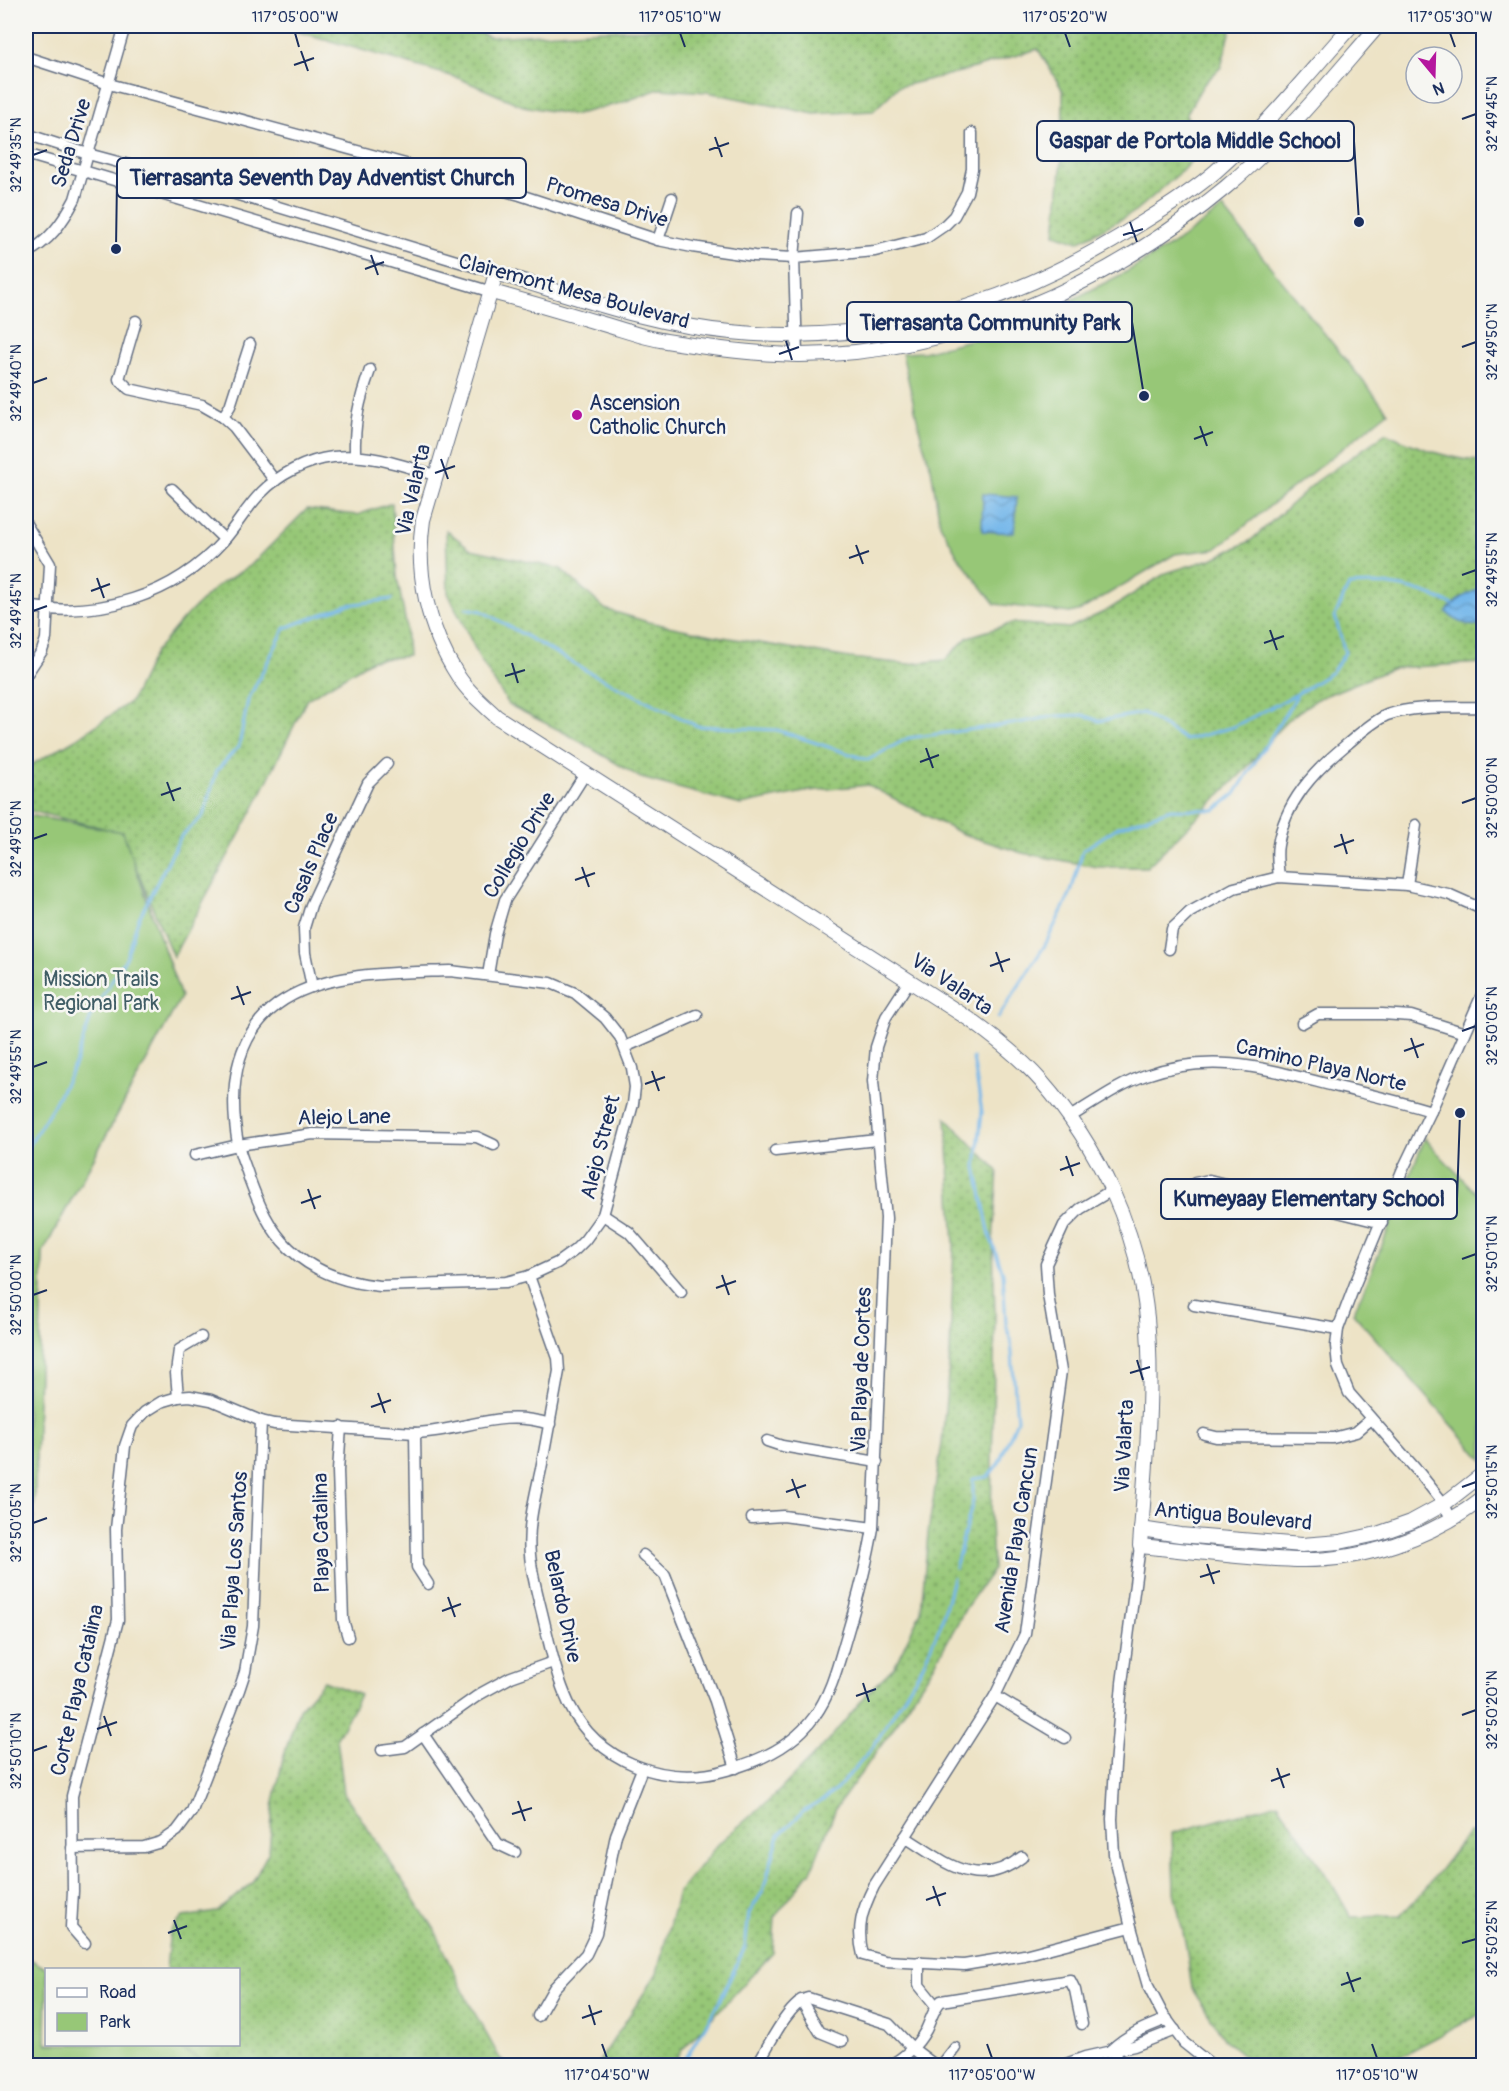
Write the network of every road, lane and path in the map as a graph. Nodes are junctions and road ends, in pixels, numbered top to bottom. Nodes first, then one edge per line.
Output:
1 (125, 26) edge
2 (1351, 26) edge
3 (1378, 26) edge
4 (26, 57) edge
5 (109, 84) junction
6 (972, 133) dead end
7 (26, 134) edge
8 (26, 154) edge
9 (88, 154) junction
10 (83, 172) junction
11 (672, 198) dead end
12 (798, 213) dead end
13 (658, 240) junction
14 (26, 254) edge
15 (794, 258) junction
16 (496, 273) junction
17 (492, 292) junction
18 (997, 298) junction
19 (136, 321) dead end
20 (976, 326) junction
21 (796, 335) junction
22 (250, 344) dead end
23 (796, 355) junction
24 (370, 370) dead end
25 (223, 417) junction
26 (355, 456) junction
27 (435, 475) junction
28 (275, 481) junction
29 (172, 489) dead end
30 (26, 524) edge
31 (224, 539) junction
32 (26, 606) edge
33 (47, 610) junction
34 (26, 675) edge
35 (1484, 707) edge
36 (387, 764) dead end
37 (585, 774) junction
38 (1416, 825) dead end
39 (1279, 877) junction
40 (1407, 885) junction
41 (1484, 909) edge
42 (1169, 949) dead end
43 (488, 975) junction
44 (910, 980) junction
45 (312, 987) junction
46 (1484, 990) edge
47 (697, 1015) dead end
48 (1302, 1023) dead end
49 (1465, 1033) junction
50 (625, 1047) junction
51 (1431, 1111) junction
52 (1070, 1117) junction
53 (877, 1140) junction
54 (238, 1145) junction
55 (494, 1145) dead end
56 (775, 1151) dead end
57 (195, 1155) dead end
58 (1185, 1189) dead end
59 (1112, 1190) junction
60 (603, 1215) junction
61 (1382, 1223) junction
62 (529, 1276) junction
63 (681, 1292) dead end
64 (1194, 1305) dead end
65 (1338, 1329) junction
66 (201, 1337) dead end
67 (178, 1397) junction
68 (1371, 1419) junction
69 (261, 1421) junction
70 (550, 1425) junction
71 (341, 1427) junction
72 (415, 1432) junction
73 (1204, 1434) dead end
74 (767, 1441) dead end
75 (877, 1462) junction
76 (1484, 1473) edge
77 (1484, 1497) edge
78 (1444, 1504) junction
79 (752, 1518) dead end
80 (1451, 1519) junction
81 (873, 1528) junction
82 (1141, 1529) junction
83 (1140, 1546) junction
84 (643, 1555) dead end
85 (428, 1584) dead end
86 (348, 1638) dead end
87 (553, 1662) junction
88 (995, 1696) junction
89 (423, 1734) junction
90 (1065, 1738) dead end
91 (782, 1747) joint
92 (382, 1750) dead end
93 (736, 1768) junction
94 (642, 1769) junction
95 (905, 1837) junction
96 (72, 1848) junction
97 (515, 1852) dead end
98 (1022, 1857) dead end
99 (1131, 1927) junction
100 (84, 1943) dead end
101 (919, 1962) junction
102 (801, 2000) junction
103 (936, 2007) junction
104 (538, 2016) dead end
105 (1167, 2019) junction
106 (1082, 2024) dead end
107 (1175, 2030) junction
108 (843, 2041) dead end
109 (912, 2048) junction
110 (955, 2048) dead end
111 (1111, 2050) junction
112 (1484, 2061) edge
113 (758, 2062) dead end
114 (888, 2066) edge
115 (936, 2066) edge
116 (941, 2066) edge
117 (1060, 2066) edge
118 (1125, 2066) edge
119 (1213, 2066) edge
120 (1476, 2066) edge

1 - 5 street, Seda Drive
2 - 18 main road, Clairemont Mesa Boulevard
3 - 20 main road, Clairemont Mesa Boulevard
4 - 5 street, Promesa Drive
5 - 9 street, Seda Drive
5 - 13 street, Promesa Drive
6 - 15 street, Promesa Drive
7 - 9 street, Clairemont Mesa Boulevard
8 - 10 street, Clairemont Mesa Boulevard
9 - 10 street, Seda Drive
9 - 16 street, Clairemont Mesa Boulevard
10 - 14 street, Seda Drive
10 - 17 street, Clairemont Mesa Boulevard
11 - 13 street
12 - 15 street
13 - 15 street, Promesa Drive
15 - 21 street
16 - 17 main road, Via Valarta
16 - 21 main road, Clairemont Mesa Boulevard
17 - 23 main road, Clairemont Mesa Boulevard
17 - 27 main road, Via Valarta
18 - 20 main road
18 - 21 main road, Clairemont Mesa Boulevard
19 - 25 street
20 - 23 main road, Clairemont Mesa Boulevard
21 - 23 street
22 - 25 street
24 - 26 street
25 - 28 street
26 - 27 street
26 - 28 street
27 - 37 main road, Via Valarta
28 - 31 street
29 - 31 street
30 - 33 street
31 - 33 street
32 - 33 street
33 - 34 street
35 - 39 street
36 - 45 street, Casals Place
37 - 43 street, Collegio Drive
37 - 44 main road, Via Valarta
38 - 40 street
39 - 40 street
39 - 42 street
40 - 41 street
43 - 45 street, Alejo Street
43 - 50 street, Alejo Street
44 - 52 main road, Via Valarta
44 - 53 street, Via Playa de Cortes
45 - 54 street, Alejo Street
46 - 49 street
47 - 50 street
48 - 49 street
49 - 51 street
50 - 60 street, Alejo Street
51 - 52 street, Camino Playa Norte
51 - 61 street
52 - 59 main road, Via Valarta
53 - 56 street
53 - 75 street, Via Playa de Cortes
54 - 55 street, Alejo Lane
54 - 57 street, Alejo Lane
54 - 62 street, Alejo Street
58 - 61 street
59 - 82 main road, Via Valarta
59 - 88 street, Avenida Playa Cancun
60 - 62 street, Alejo Street
60 - 63 street
61 - 65 street
62 - 70 street, Belardo Drive
64 - 65 street
65 - 68 street
66 - 67 street
67 - 69 street
67 - 96 street, Corte Playa Catalina
68 - 73 street
68 - 78 street
69 - 71 street
69 - 96 street, Via Playa Los Santos
70 - 72 street
70 - 87 street, Belardo Drive
71 - 72 street
71 - 86 street, Playa Catalina
72 - 85 street
74 - 75 street
75 - 81 street, Via Playa de Cortes
76 - 78 main road, Antigua Boulevard
77 - 80 main road, Antigua Boulevard
78 - 80 street
78 - 82 main road, Antigua Boulevard
79 - 81 street
80 - 83 main road, Antigua Boulevard
81 - 91 street, Via Playa de Cortes
82 - 83 main road, Via Valarta
83 - 99 street, Via Valarta
84 - 93 street
87 - 89 street
87 - 94 street, Belardo Drive
88 - 90 street
88 - 95 street, Avenida Playa Cancun
89 - 92 street
89 - 97 street
91 - 93 street, Belardo Drive
93 - 94 street, Belardo Drive
94 - 104 street
95 - 98 street
95 - 101 street, Avenida Playa Cancun
96 - 100 street, Corte Playa Catalina
99 - 101 street
99 - 105 street, Via Valarta
101 - 103 street
102 - 108 street
102 - 109 street
102 - 113 street
103 - 106 street
103 - 109 street
105 - 107 street, Via Valarta
105 - 111 street
107 - 111 street
107 - 119 street, Via Valarta
109 - 114 street
109 - 115 street
110 - 116 street
111 - 117 street
111 - 118 street
112 - 120 street

